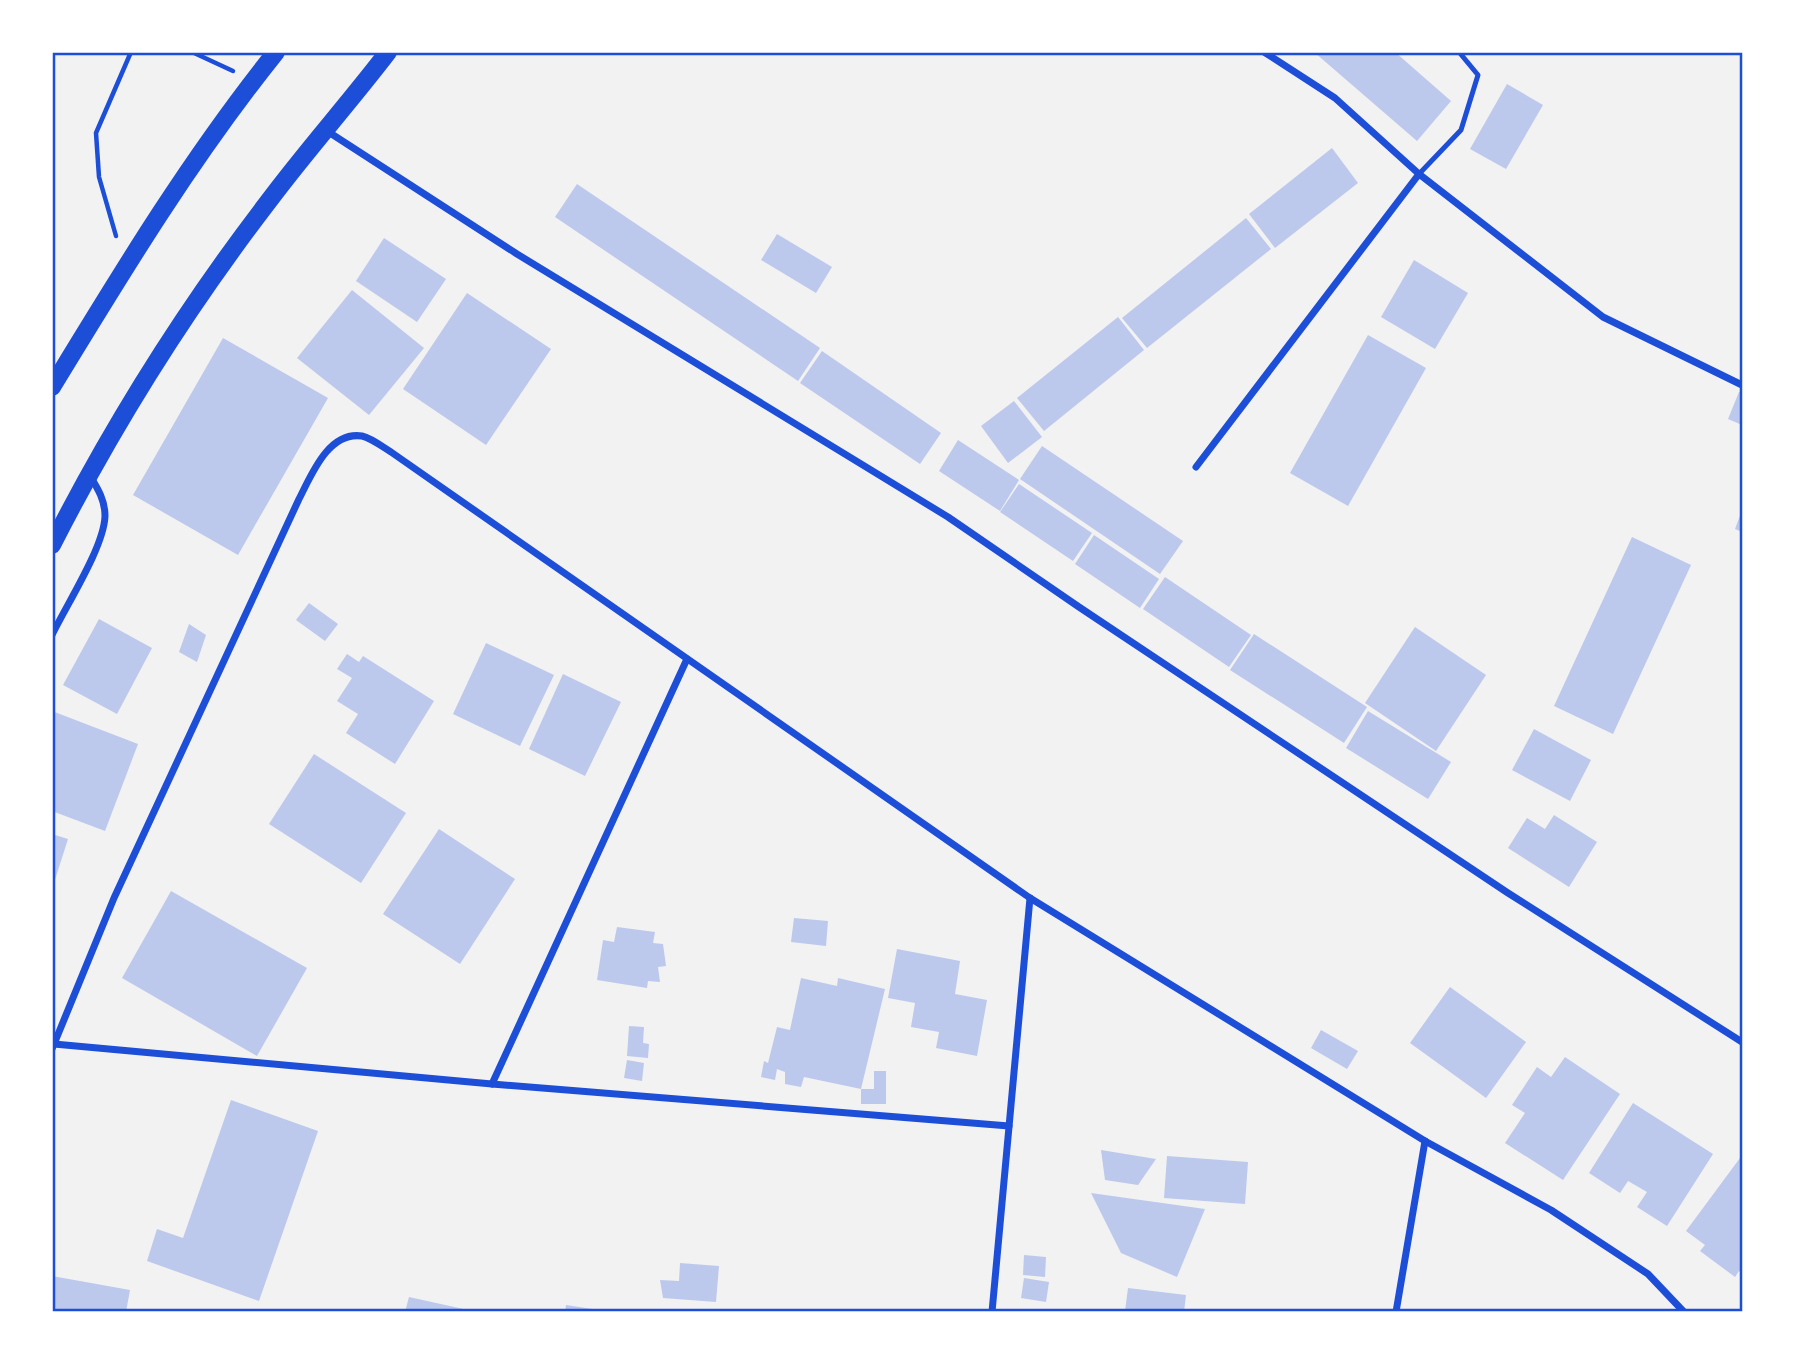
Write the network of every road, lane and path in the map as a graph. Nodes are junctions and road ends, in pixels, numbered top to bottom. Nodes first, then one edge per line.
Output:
1 (131, 52) edge
2 (192, 52) edge
3 (276, 52) edge
4 (388, 52) edge
5 (1264, 52) edge
6 (1459, 52) edge
7 (254, 80) junction
8 (327, 130) junction
9 (1419, 174) junction
10 (125, 267) junction
11 (1742, 385) edge
12 (52, 387) edge
13 (1196, 467) dead end
14 (89, 474) junction
15 (52, 545) edge
16 (52, 635) edge
17 (687, 659) junction
18 (1030, 898) junction
19 (1742, 1042) edge
20 (53, 1046) edge
21 (492, 1084) junction
22 (1009, 1126) junction
23 (1425, 1141) junction
24 (992, 1311) edge
25 (1396, 1311) edge
26 (1684, 1311) edge

1 - 10 path
2 - 7 path
3 - 7 main road
4 - 8 main road
5 - 9 street
6 - 9 lane
7 - 10 main road
8 - 14 main road
8 - 19 street
9 - 11 street
9 - 13 street
10 - 12 main road
14 - 15 main road
14 - 16 street
17 - 18 street
17 - 20 street
17 - 21 street
18 - 22 street
18 - 23 street
20 - 21 street
21 - 22 street
22 - 24 street
23 - 25 street
23 - 26 street

